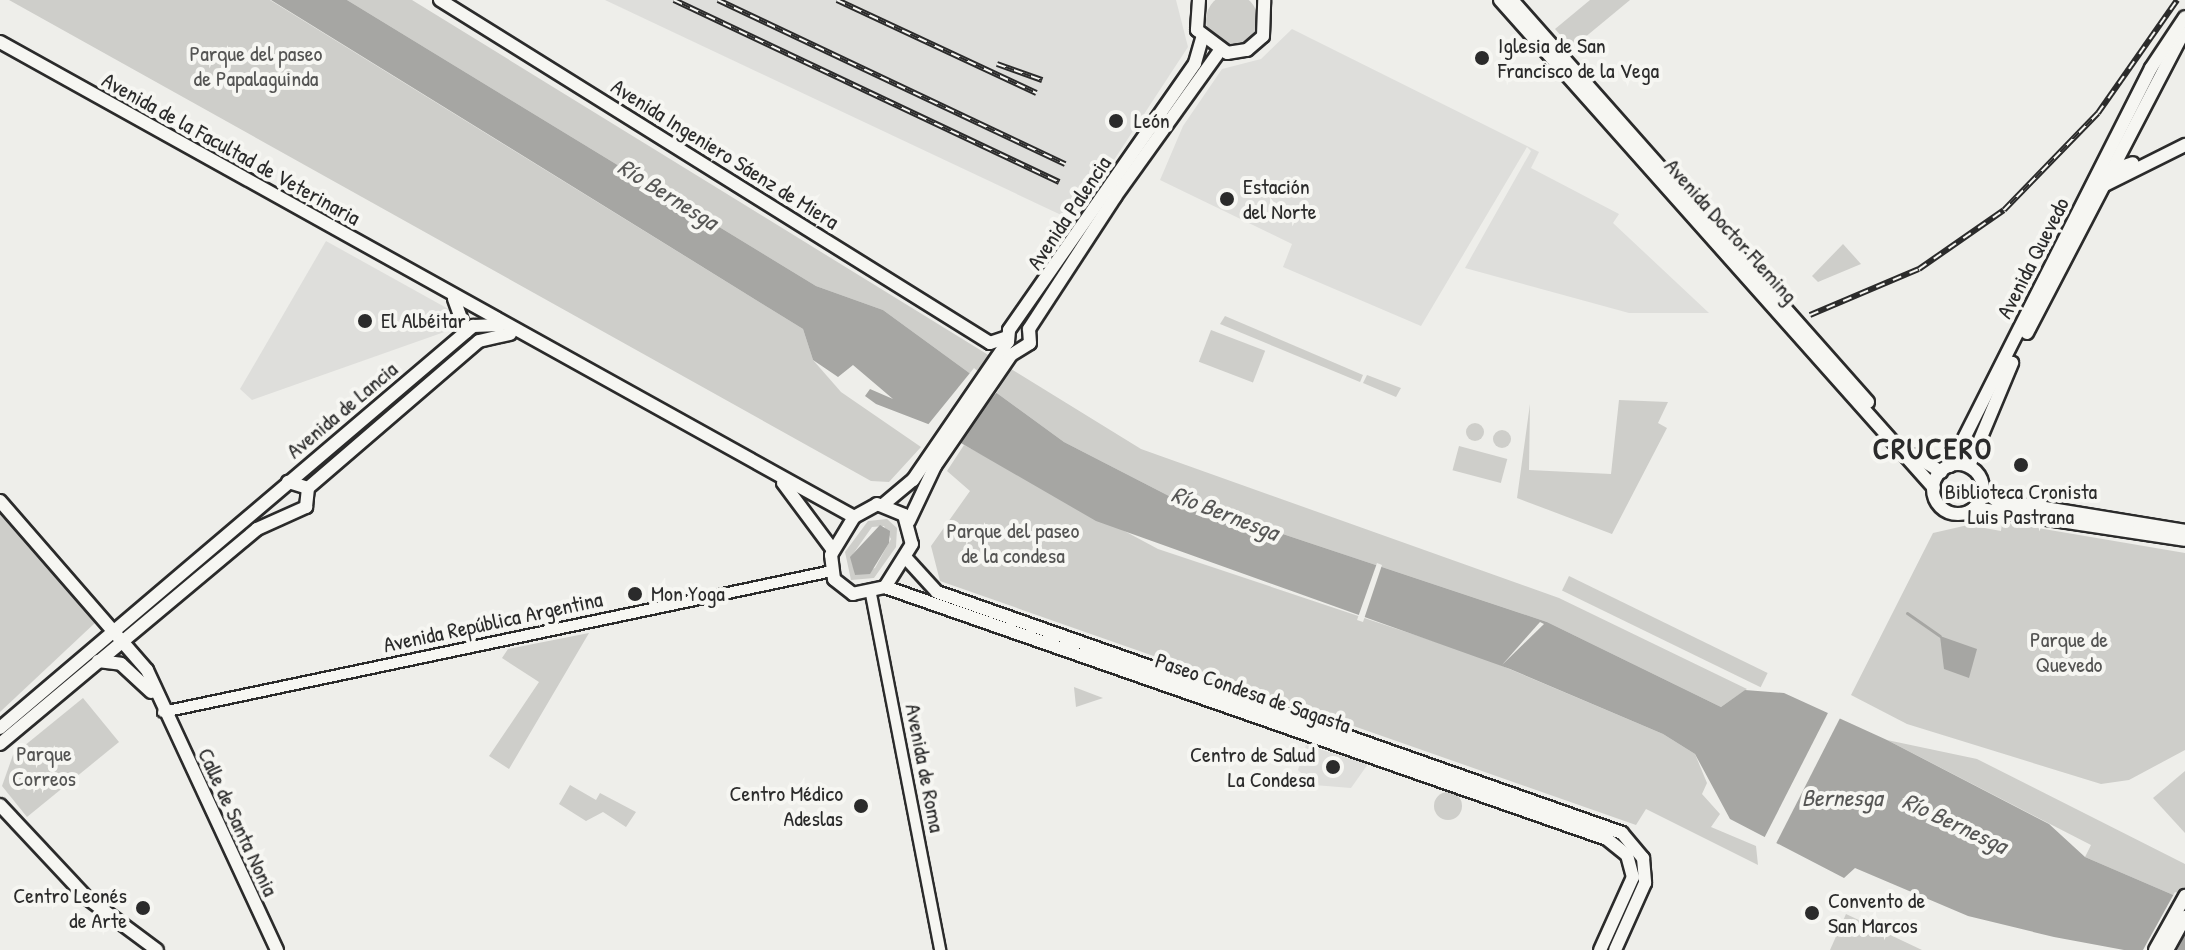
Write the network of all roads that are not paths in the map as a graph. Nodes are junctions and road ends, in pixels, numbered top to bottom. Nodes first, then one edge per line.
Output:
1 (440, 0) edge
2 (1199, 0) edge
3 (1264, 0) edge
4 (1500, 0) edge
5 (1512, 0) edge
6 (2185, 17) edge
7 (2185, 31) edge
8 (1202, 39) junction
9 (0, 42) edge
10 (1219, 52) junction
11 (2155, 72) junction
12 (2185, 145) edge
13 (2122, 150) junction
14 (2157, 159) junction
15 (2133, 163) junction
16 (2111, 171) junction
17 (2100, 180) junction
18 (2084, 201) junction
19 (2086, 221) junction
20 (443, 291) junction
21 (454, 299) junction
22 (476, 306) junction
23 (484, 321) junction
24 (1015, 325) junction
25 (1029, 329) junction
26 (466, 332) junction
27 (510, 334) junction
28 (529, 336) junction
29 (479, 341) junction
30 (1010, 342) junction
31 (990, 343) junction
32 (555, 353) junction
33 (992, 368) junction
34 (942, 445) junction
35 (1969, 466) junction
36 (1945, 469) junction
37 (778, 478) junction
38 (288, 482) junction
39 (308, 488) junction
40 (1934, 488) junction
41 (1983, 491) junction
42 (273, 495) junction
43 (0, 501) edge
44 (884, 504) junction
45 (1974, 508) junction
46 (279, 515) junction
47 (854, 517) junction
48 (909, 521) junction
49 (2185, 531) edge
50 (2185, 540) edge
51 (833, 550) junction
52 (905, 557) junction
53 (832, 571) junction
54 (885, 587) junction
55 (871, 594) junction
56 (114, 630) junction
57 (124, 641) junction
58 (101, 660) junction
59 (75, 665) junction
60 (157, 699) junction
61 (163, 712) junction
62 (0, 728) edge
63 (0, 744) edge
64 (0, 805) edge
65 (1609, 833) junction
66 (2185, 896) edge
67 (2185, 917) edge
68 (157, 950) edge
69 (277, 950) edge
70 (940, 950) edge
71 (1600, 950) edge
72 (1615, 950) edge
73 (2155, 950) edge
74 (2167, 950) edge

1 - 31 main road, Avenida Ingeniero Sáenz de Miera
2 - 8 main road
3 - 10 main road
4 - 40 main road, Avenida Doctor Fleming
5 - 36 main road, Avenida Doctor Fleming
6 - 11 main road
7 - 11 main road
8 - 10 main road
8 - 24 main road, Avenida Palencia
9 - 20 main road, Avenida de la Facultad de Veterinaria
10 - 25 main road, Avenida Palencia
11 - 13 main road
11 - 17 main road, Avenida Quevedo
12 - 14 main road
13 - 15 main road
13 - 16 main road
14 - 15 main road
14 - 17 main road
15 - 16 main road
16 - 17 main road
17 - 18 main road, Avenida Quevedo
17 - 19 main road, Avenida Quevedo
18 - 19 main road
18 - 36 main road, Avenida Quevedo
19 - 35 main road, Avenida Quevedo
20 - 21 main road, Avenida de la Facultad de Veterinaria
20 - 22 main road, Avenida de la Facultad de Veterinaria
21 - 23 main road, Avenida de la Facultad de Veterinaria
21 - 26 main road
22 - 23 main road
22 - 28 main road, Avenida de la Facultad de Veterinaria
23 - 26 main road, Avenida de Lancia
23 - 27 main road, Avenida de la Facultad de Veterinaria
23 - 28 main road
23 - 29 main road
24 - 25 main road
24 - 30 main road, Avenida Palencia
25 - 30 main road, Avenida Palencia
26 - 38 main road, Avenida de Lancia
27 - 29 main road, Avenida de Lancia
27 - 32 main road, Avenida de la Facultad de Veterinaria
28 - 32 main road, Avenida de la Facultad de Veterinaria
29 - 39 main road, Avenida de Lancia
30 - 31 main road
30 - 33 main road, Avenida Palencia
31 - 33 main road
32 - 37 main road, Avenida de la Facultad de Veterinaria
33 - 34 main road, Avenida Palencia
34 - 44 main road, Avenida Palencia
34 - 48 main road, Avenida Palencia
35 - 36 main road
35 - 41 main road
36 - 40 main road
37 - 47 main road, Avenida de la Facultad de Veterinaria
37 - 51 main road, Avenida de la Facultad de Veterinaria
38 - 39 main road, Avenida de Lancia
38 - 42 main road, Avenida de Lancia
39 - 46 main road, Avenida de Lancia
40 - 45 main road
41 - 45 main road
41 - 49 main road
42 - 46 main road
42 - 56 main road, Avenida de Lancia
43 - 56 main road, Calle de Santa Nonia
44 - 47 main road
44 - 48 main road
45 - 50 main road
46 - 57 main road, Avenida de Lancia
47 - 51 main road
48 - 52 main road
51 - 53 main road
52 - 54 main road
52 - 65 main road, Paseo Condesa de Sagasta
53 - 55 main road
53 - 61 street, Avenida República Argentina
54 - 55 main road
54 - 65 main road, Paseo Condesa de Sagasta
55 - 70 street, Avenida de Roma
56 - 57 main road, Calle de Santa Nonia
56 - 58 main road
56 - 59 main road, Avenida de Lancia
57 - 58 main road, Avenida de Lancia
57 - 60 main road, Calle de Santa Nonia
58 - 59 main road
58 - 60 main road
58 - 63 main road, Avenida de Lancia
59 - 62 main road, Avenida de Lancia
60 - 61 main road, Calle de Santa Nonia
61 - 69 main road, Calle de Santa Nonia
64 - 68 main road
65 - 71 main road
65 - 72 main road
66 - 73 main road
67 - 74 main road

